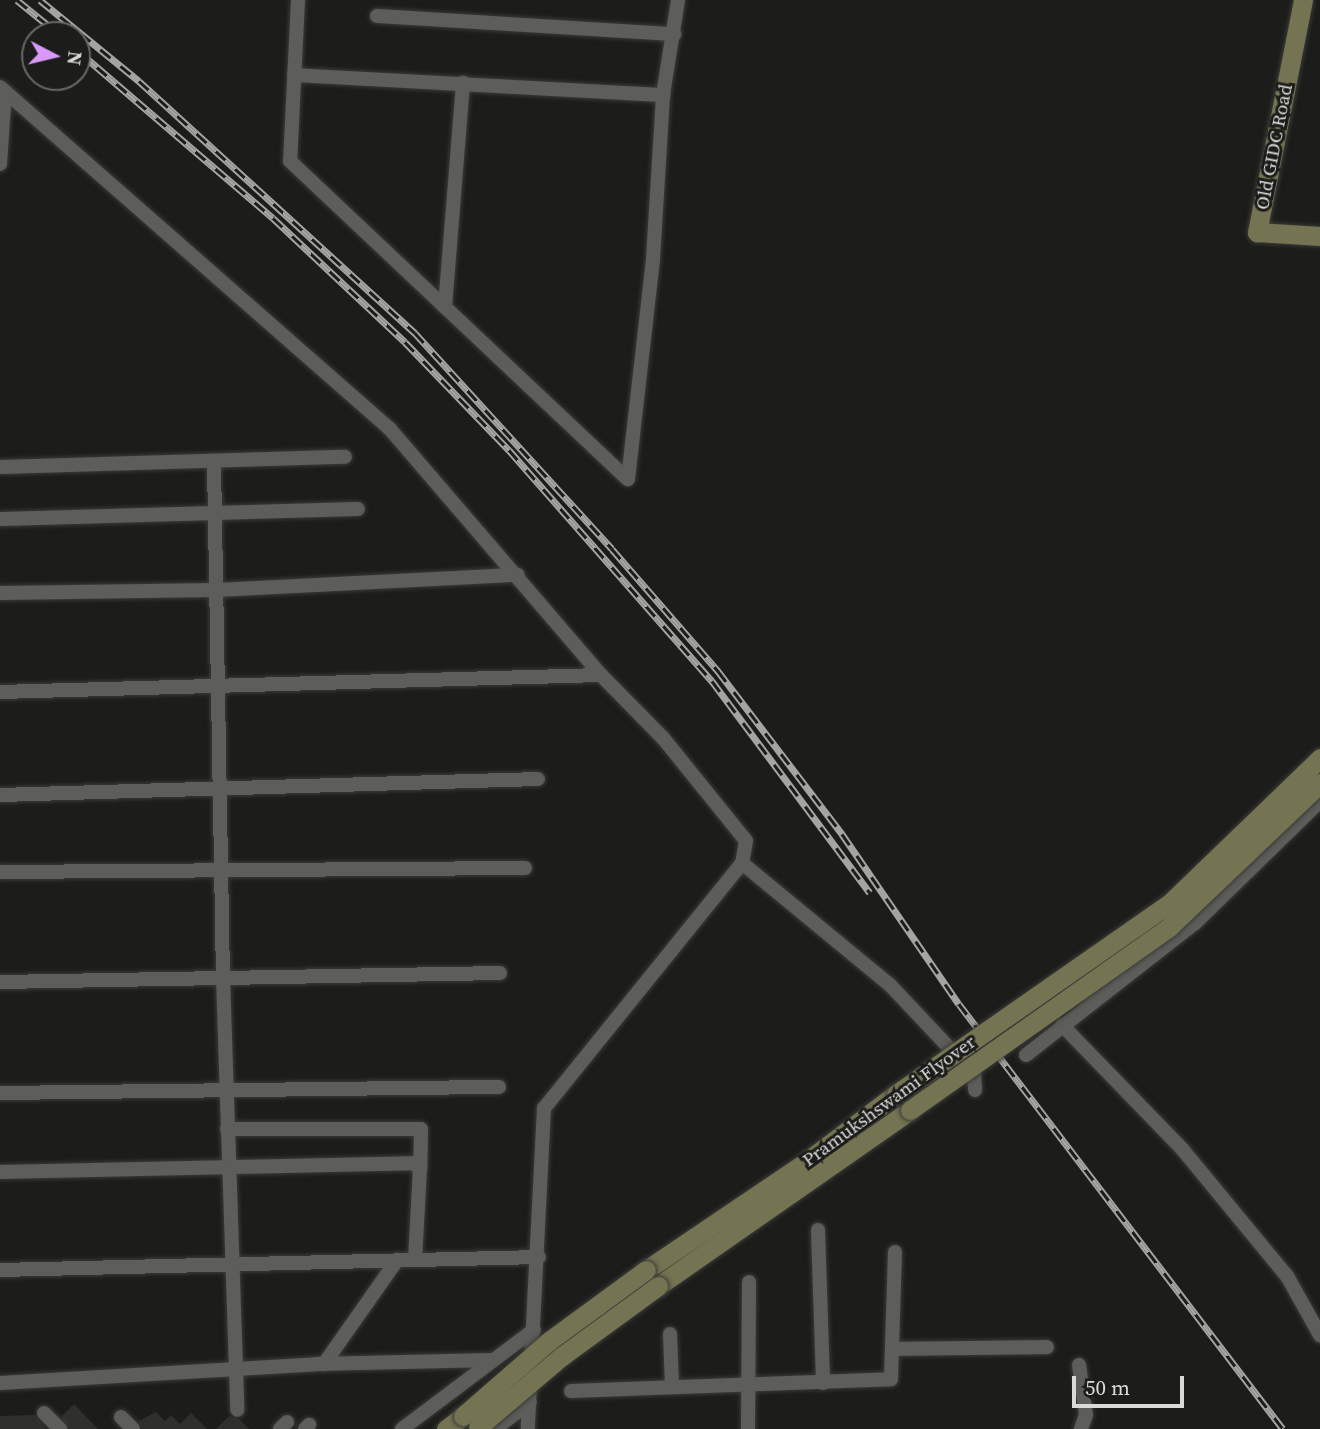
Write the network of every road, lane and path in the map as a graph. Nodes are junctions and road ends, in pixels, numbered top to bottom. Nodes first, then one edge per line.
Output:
1 (298, 0) edge
2 (678, 0) edge
3 (1303, 0) edge
4 (377, 16) dead end
5 (674, 34) junction
6 (294, 75) junction
7 (463, 83) junction
8 (2, 89) edge
9 (663, 95) junction
10 (0, 164) edge
11 (1320, 236) edge
12 (445, 307) junction
13 (345, 457) dead end
14 (214, 463) junction
15 (0, 467) edge
16 (358, 509) dead end
17 (214, 515) junction
18 (0, 519) edge
19 (518, 575) junction
20 (217, 590) junction
21 (0, 593) edge
22 (601, 676) junction
23 (221, 687) junction
24 (0, 692) edge
25 (1320, 758) edge
26 (538, 779) dead end
27 (1320, 783) edge
28 (222, 790) junction
29 (0, 795) edge
30 (1320, 801) edge
31 (742, 863) junction
32 (222, 867) junction
33 (525, 868) dead end
34 (0, 872) edge
35 (500, 973) dead end
36 (223, 977) junction
37 (0, 982) edge
38 (1062, 1025) junction
39 (1026, 1055) dead end
40 (499, 1087) dead end
41 (227, 1089) junction
42 (975, 1090) dead end
43 (0, 1093) edge
44 (227, 1129) junction
45 (229, 1166) junction
46 (420, 1168) junction
47 (0, 1172) edge
48 (818, 1230) dead end
49 (895, 1252) dead end
50 (539, 1256) junction
51 (415, 1259) junction
52 (397, 1260) junction
53 (232, 1263) junction
54 (0, 1270) edge
55 (749, 1282) dead end
56 (534, 1331) junction
57 (670, 1334) dead end
58 (1320, 1335) edge
59 (1047, 1347) dead end
60 (893, 1349) junction
61 (492, 1360) junction
62 (324, 1364) junction
63 (1079, 1365) dead end
64 (235, 1370) junction
65 (0, 1383) edge
66 (822, 1383) junction
67 (747, 1385) junction
68 (672, 1387) junction
69 (571, 1391) dead end
70 (530, 1402) junction
71 (237, 1410) dead end
72 (44, 1413) dead end
73 (121, 1417) dead end
74 (60, 1429) edge
75 (133, 1429) edge
76 (402, 1429) edge
77 (446, 1429) edge
78 (475, 1429) edge
79 (495, 1429) edge
80 (528, 1429) edge
81 (748, 1429) edge
82 (1081, 1429) edge

1 - 6 street
2 - 5 street
3 - 11 main road, Old GIDC Road
4 - 5 street
5 - 9 street
6 - 7 street
6 - 12 street
7 - 9 street
7 - 12 street
8 - 10 street
8 - 19 street
9 - 12 street
13 - 14 street
14 - 15 street
14 - 17 street
16 - 17 street
17 - 18 street
17 - 20 street
19 - 20 street
19 - 22 street
20 - 21 street
20 - 23 street
22 - 23 street
22 - 31 street
23 - 24 street
23 - 28 street
25 - 77 main road, Pramukshswami Flyover, bridge
26 - 28 street
27 - 78 main road, Pramukshswami Flyover, bridge
28 - 29 street
28 - 32 street
30 - 38 street
31 - 42 street
31 - 50 street
32 - 33 street
32 - 34 street
32 - 36 street
35 - 36 street
36 - 37 street
36 - 41 street
38 - 39 street
38 - 58 street
40 - 41 street
41 - 43 street
41 - 44 street
44 - 45 street
44 - 46 street
45 - 46 street
45 - 47 street
45 - 53 street
46 - 51 street
48 - 66 street
49 - 60 street
50 - 51 street
50 - 56 street
51 - 52 street
52 - 53 street
52 - 62 street
53 - 54 street
53 - 64 street
55 - 67 street
56 - 61 street
56 - 70 street
57 - 68 street
59 - 60 street
60 - 66 street
61 - 62 street
61 - 76 street
62 - 64 street
63 - 82 street
64 - 65 street
64 - 71 street
66 - 67 street
67 - 68 street
67 - 81 street
68 - 69 street
70 - 79 street
70 - 80 street
72 - 74 street
73 - 75 street

